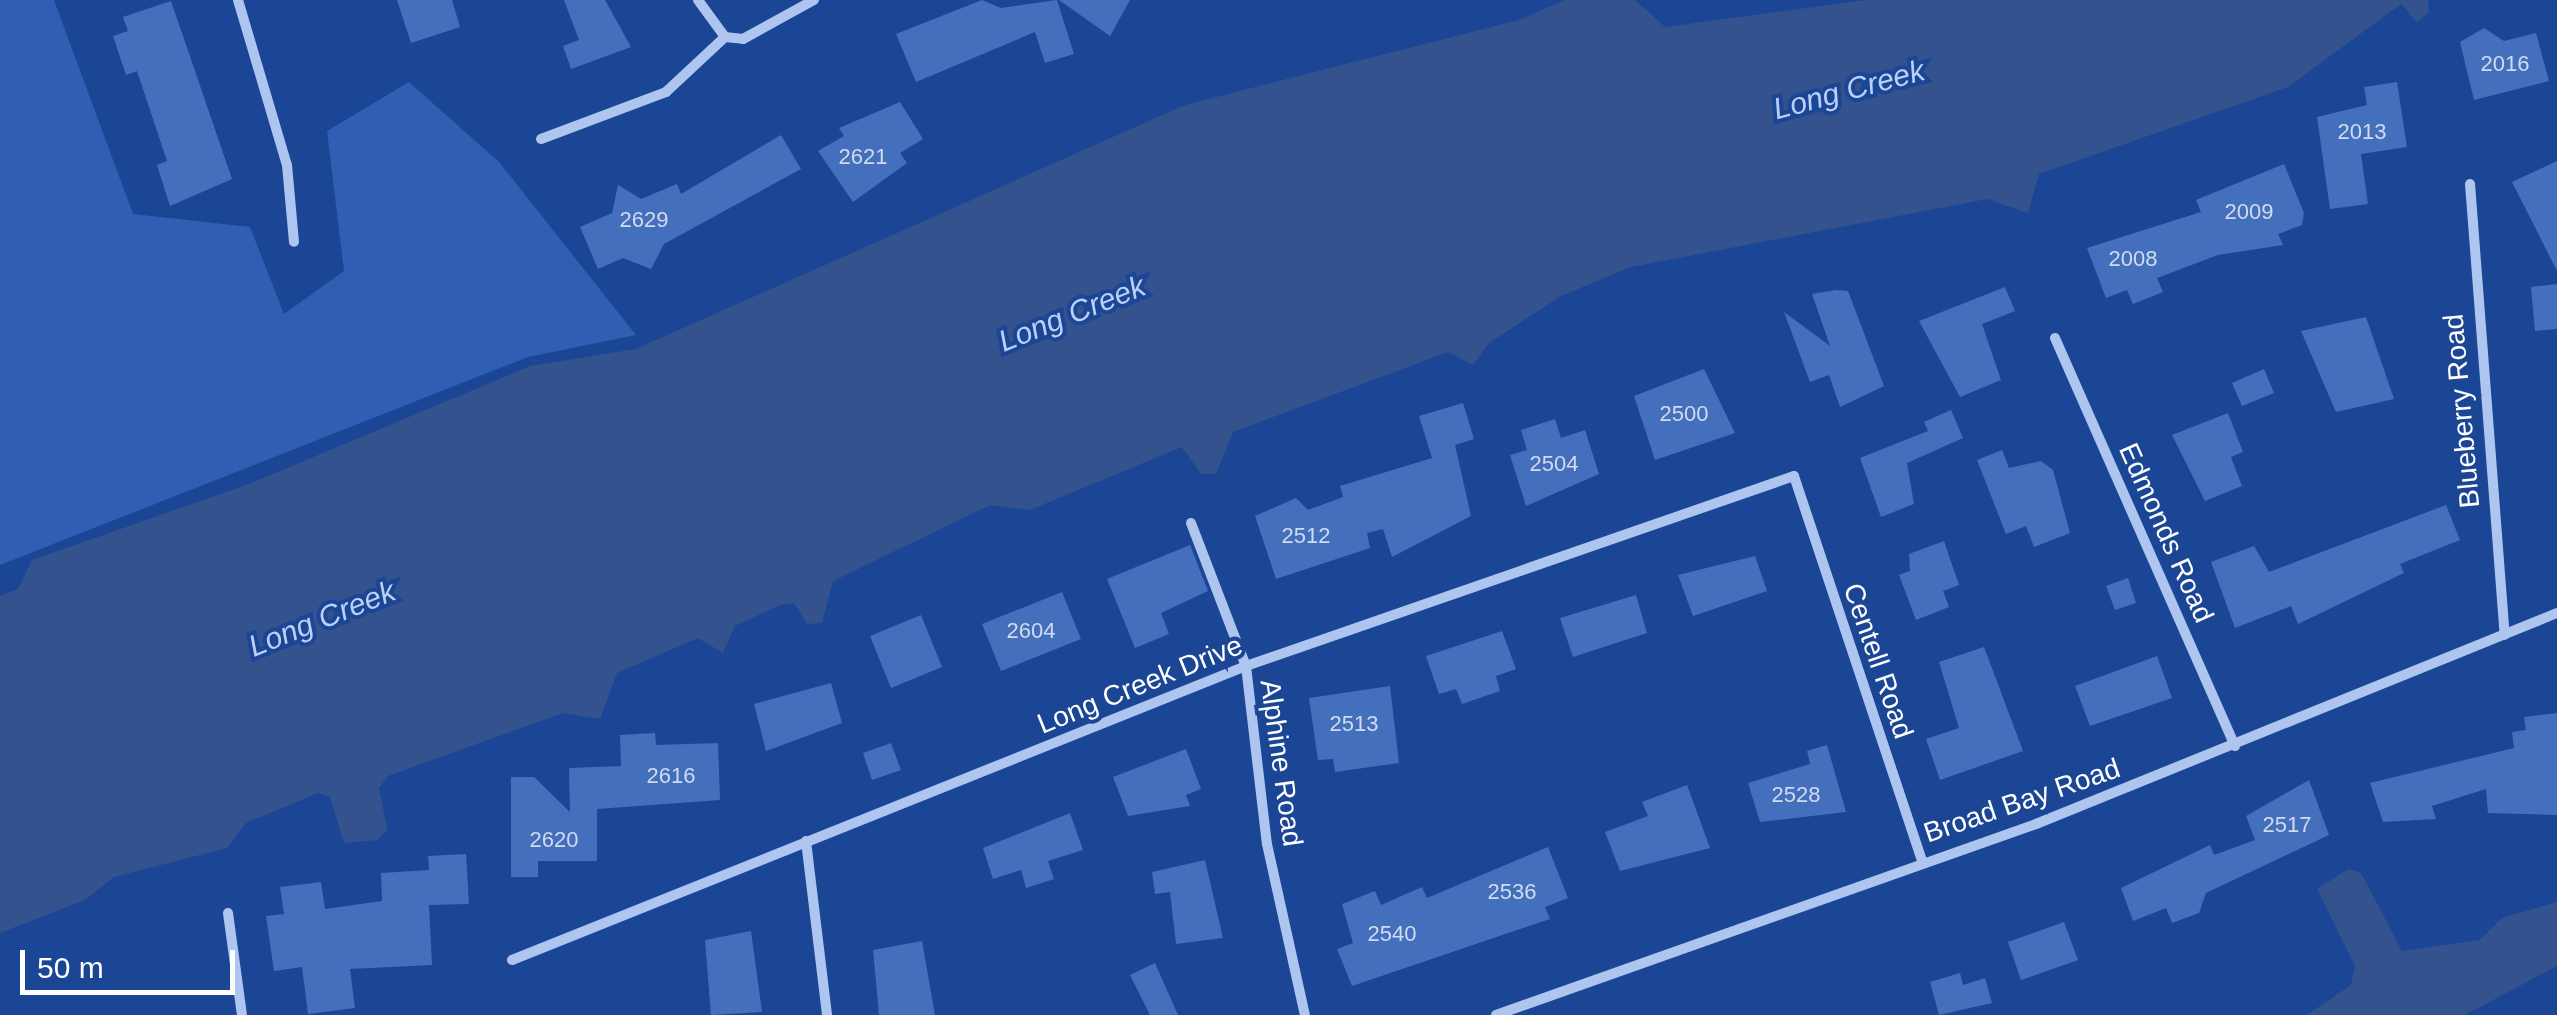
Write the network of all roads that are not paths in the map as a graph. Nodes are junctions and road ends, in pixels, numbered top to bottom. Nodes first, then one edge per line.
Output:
1 (238, 0) edge
2 (698, 0) edge
3 (814, 0) edge
4 (725, 37) junction
5 (541, 139) dead end
6 (2470, 184) dead end
7 (294, 242) dead end
8 (2056, 338) dead end
9 (1794, 476) joint
10 (1191, 523) dead end
11 (2557, 614) edge
12 (2505, 634) junction
13 (1246, 666) junction
14 (2235, 746) junction
15 (806, 841) junction
16 (1922, 860) junction
17 (228, 912) dead end
18 (512, 960) dead end
19 (242, 1015) edge
20 (826, 1015) edge
21 (1304, 1015) edge
22 (1496, 1015) edge

1 - 7 street
2 - 4 street
3 - 4 street
4 - 5 street
6 - 12 street, Blueberry Road
8 - 14 street, Edmonds Road
9 - 13 street, Long Creek Drive
9 - 16 street, Centell Road
10 - 13 street, Alphine Road
11 - 12 street, Broad Bay Road
12 - 14 street, Broad Bay Road
13 - 15 street, Long Creek Drive
13 - 21 street, Alphine Road
14 - 16 street, Broad Bay Road
15 - 18 street, Long Creek Drive
15 - 20 street
16 - 22 street, Broad Bay Road
17 - 19 street

